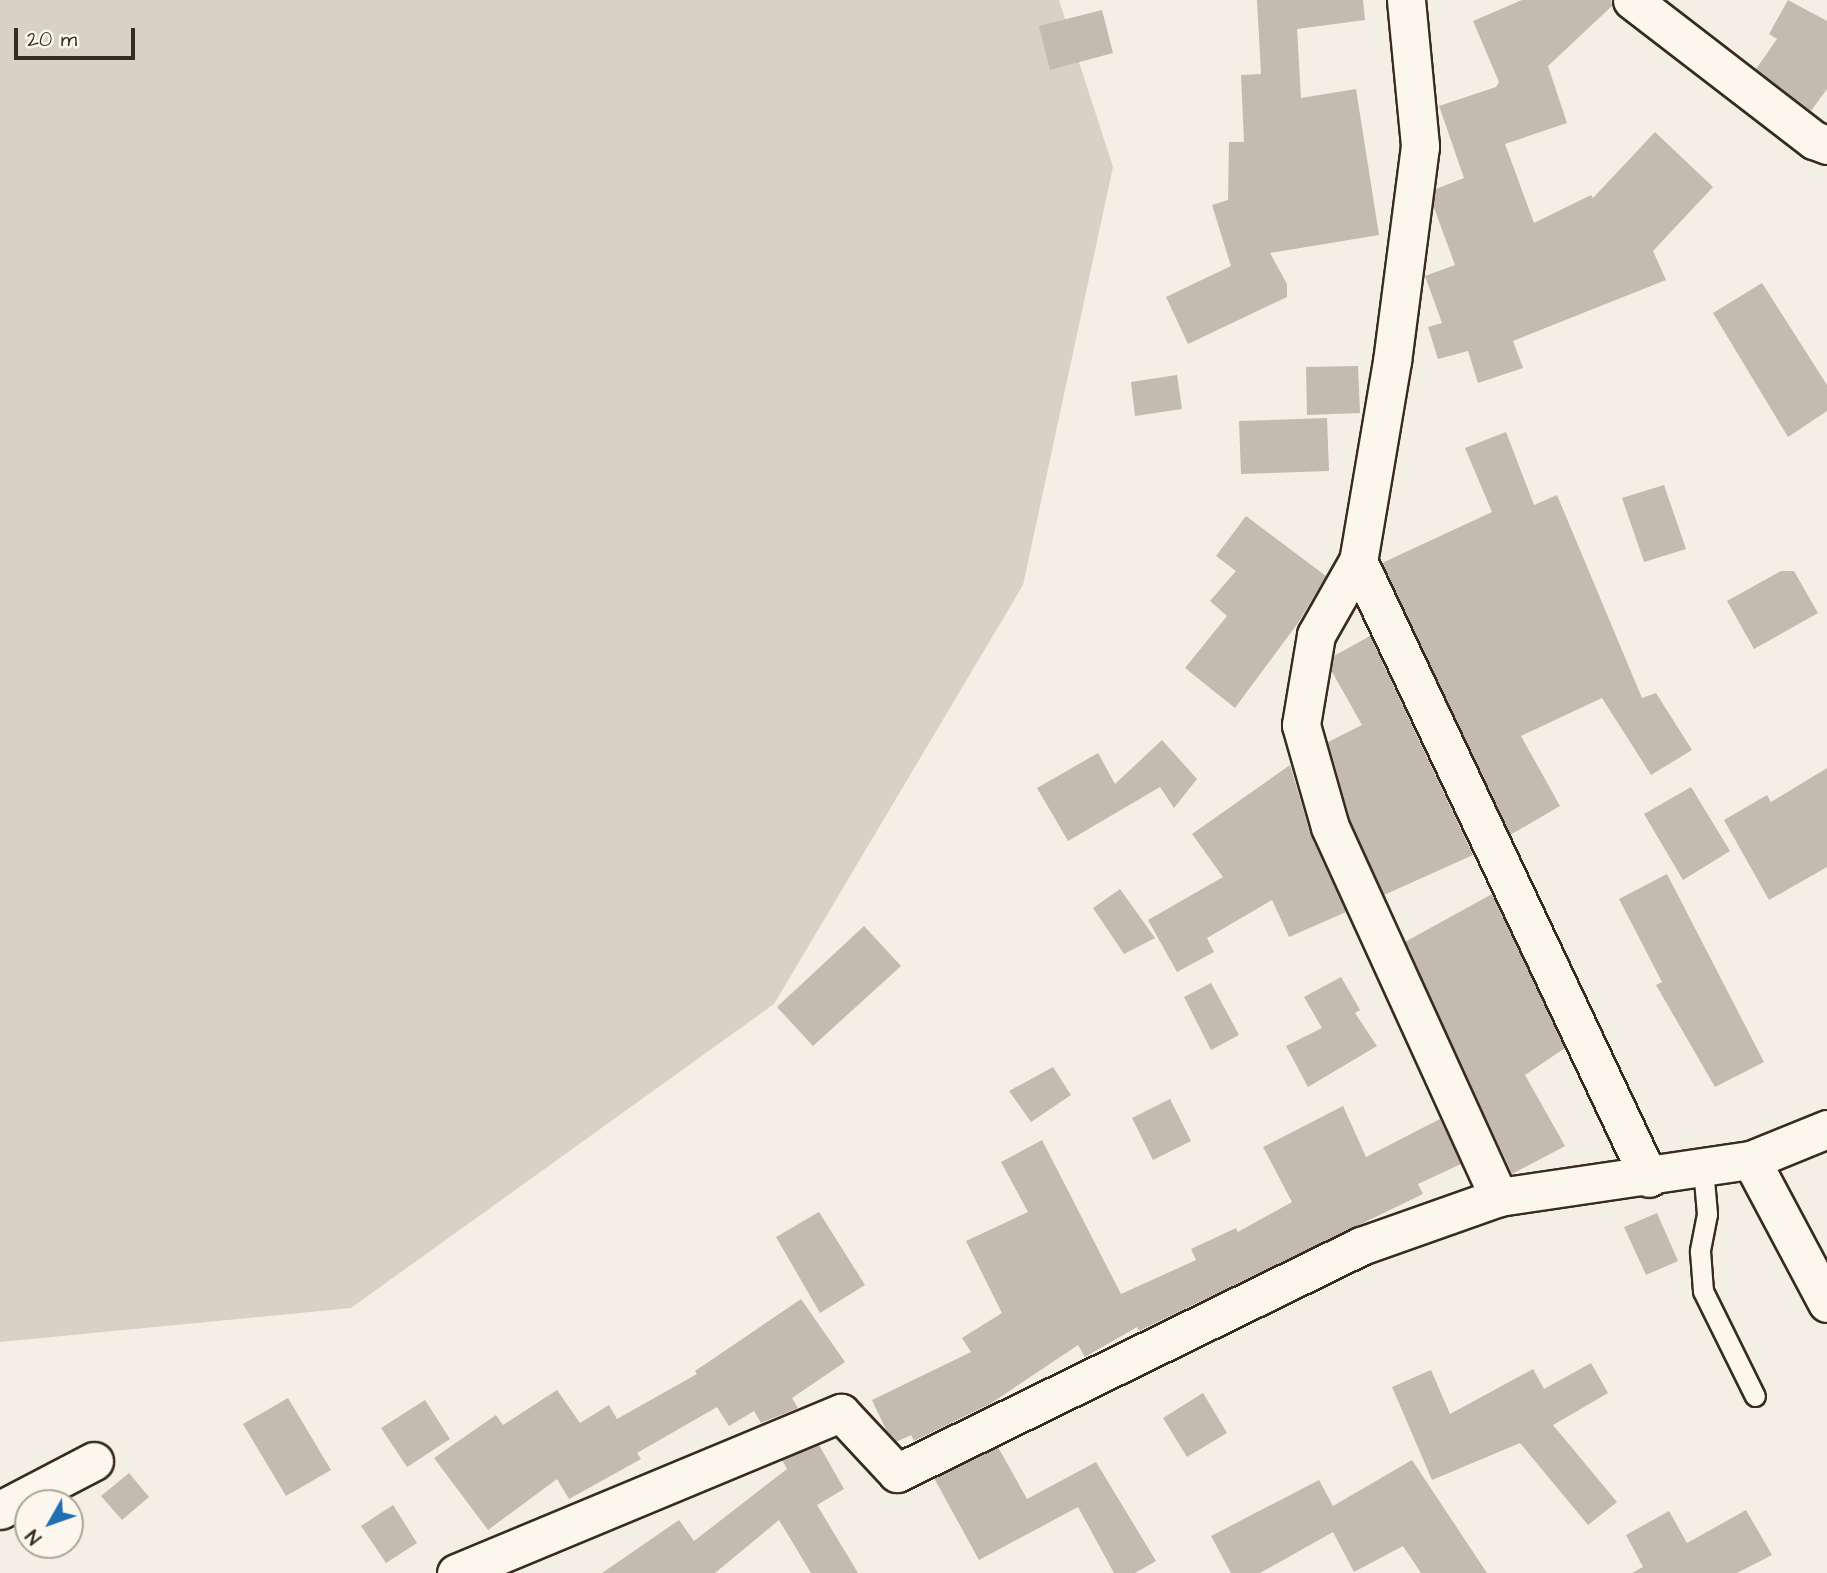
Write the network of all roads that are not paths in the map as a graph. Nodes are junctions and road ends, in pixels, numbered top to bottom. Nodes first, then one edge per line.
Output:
1 (1405, 0) edge
2 (1632, 0) edge
3 (1827, 145) edge
4 (1358, 561) junction
5 (1827, 1129) edge
6 (1751, 1160) junction
7 (1703, 1168) junction
8 (1649, 1178) junction
9 (1499, 1197) junction
10 (1827, 1303) edge
11 (1755, 1396) dead end
12 (94, 1461) dead end
13 (0, 1510) edge
14 (456, 1573) edge

1 - 4 street
2 - 3 street
4 - 8 street
4 - 9 street
5 - 6 street
6 - 7 street
6 - 10 street
7 - 8 street
7 - 11 lane
8 - 9 street
9 - 14 street
12 - 13 street

